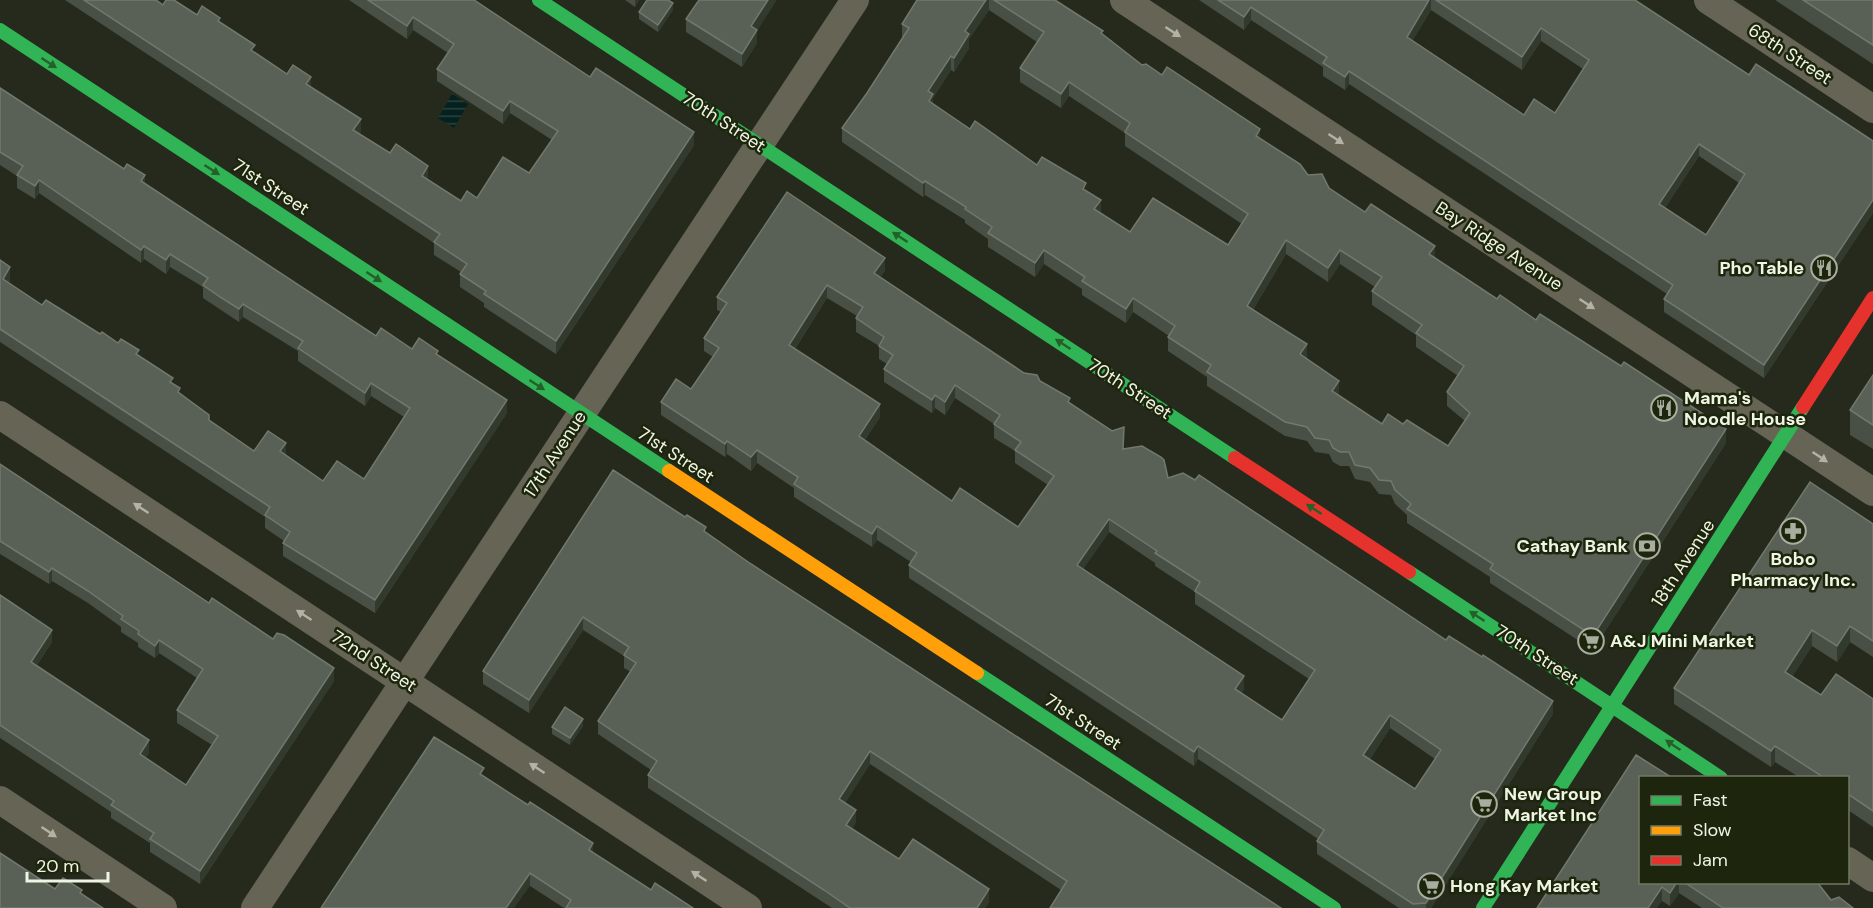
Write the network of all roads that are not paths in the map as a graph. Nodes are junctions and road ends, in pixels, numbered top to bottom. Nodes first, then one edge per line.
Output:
1 (539, 0) edge
2 (855, 0) edge
3 (1124, 0) edge
4 (1708, 0) edge
5 (0, 30) edge
6 (1873, 109) edge
7 (759, 145) junction
8 (1873, 298) edge
9 (581, 414) junction
10 (0, 415) edge
11 (1786, 435) junction
12 (1873, 492) edge
13 (405, 681) junction
14 (1613, 706) junction
15 (1719, 776) edge
16 (0, 800) edge
17 (1849, 862) edge
18 (1873, 878) edge
19 (163, 908) edge
20 (255, 908) edge
21 (748, 908) edge
22 (1334, 908) edge
23 (1483, 908) edge

1 - 7 street, 70th Street
2 - 7 street, 17th Avenue
3 -> 11 street, Bay Ridge Avenue
4 - 6 street, 68th Street
5 -> 9 street, 71st Street
7 - 9 street, 17th Avenue
14 -> 7 street, 70th Street
8 - 11 street, 18th Avenue
9 - 13 street, 17th Avenue
9 - 22 street, 71st Street
13 -> 10 street, 72nd Street
11 -> 12 street, Bay Ridge Avenue
11 - 14 street, 18th Avenue
13 - 20 street, 17th Avenue
21 -> 13 street, 72nd Street
15 -> 14 street, 70th Street
14 - 23 street, 18th Avenue
16 -> 19 street
17 - 18 street

